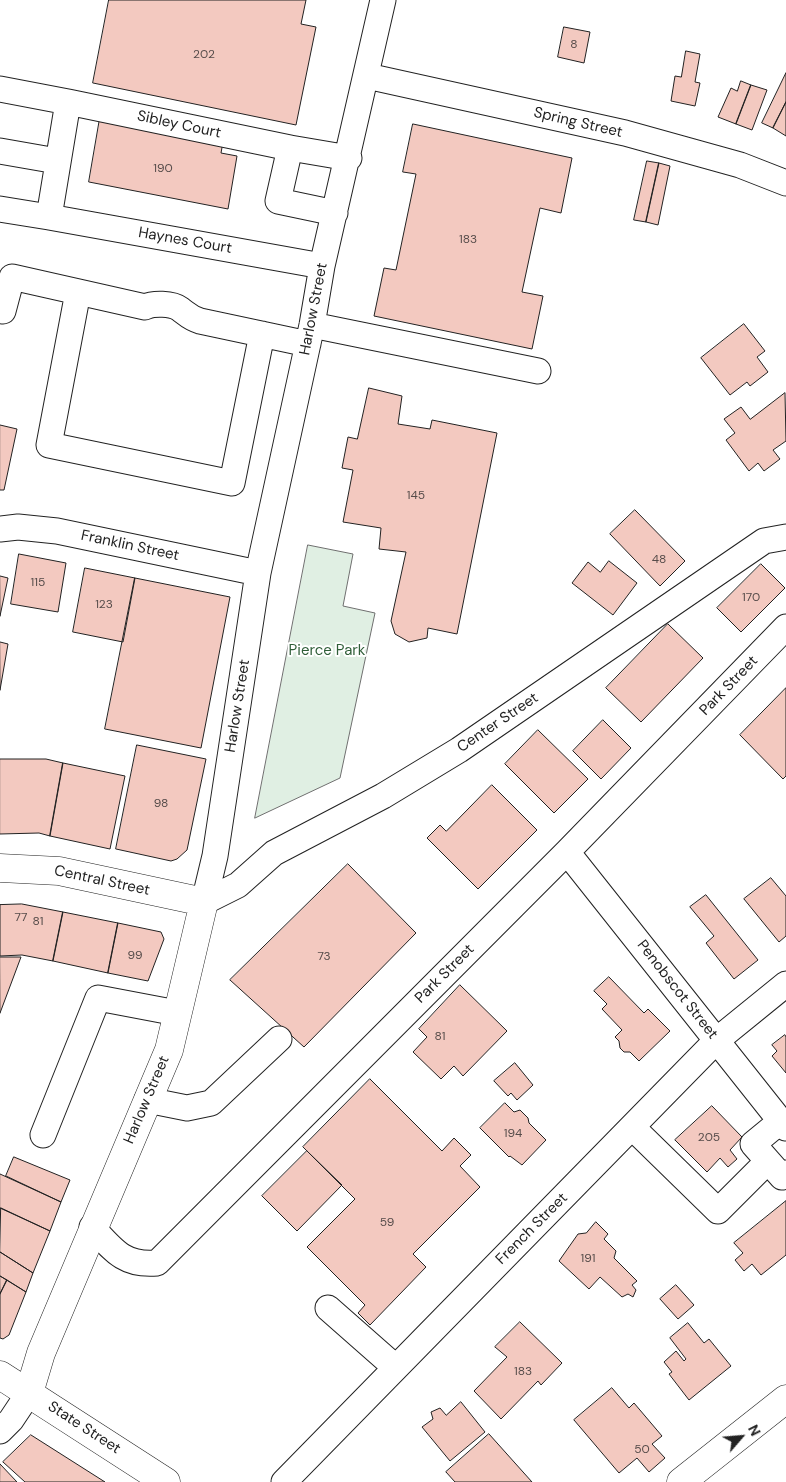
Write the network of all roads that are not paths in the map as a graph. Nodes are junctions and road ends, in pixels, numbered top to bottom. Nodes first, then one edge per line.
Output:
1 (383, 0) edge
2 (367, 76) junction
3 (0, 90) edge
4 (68, 102) junction
5 (290, 148) junction
6 (0, 151) edge
7 (349, 158) junction
8 (56, 161) junction
9 (786, 183) edge
10 (0, 209) edge
11 (335, 213) junction
12 (48, 217) junction
13 (322, 266) junction
14 (78, 292) junction
15 (0, 310) edge
16 (262, 334) junction
17 (310, 335) junction
18 (538, 371) dead end
19 (0, 529) edge
20 (786, 537) edge
21 (258, 572) junction
22 (786, 627) edge
23 (567, 852) junction
24 (0, 868) edge
25 (204, 902) junction
26 (786, 984) edge
27 (178, 1013) junction
28 (279, 1039) dead end
29 (717, 1040) junction
30 (147, 1100) junction
31 (783, 1125) edge
32 (632, 1127) junction
33 (44, 1135) dead end
34 (777, 1167) edge
35 (92, 1227) junction
36 (328, 1308) dead end
37 (396, 1367) junction
38 (0, 1375) edge
39 (29, 1393) junction
40 (786, 1398) edge
41 (0, 1431) edge
42 (166, 1482) edge
43 (284, 1482) edge
44 (681, 1482) edge

1 - 2 street, Harlow Street
2 - 7 street, Harlow Street
2 - 9 street, Spring Street
3 - 4 street, Sibley Court
4 - 5 street, Sibley Court
4 - 8 street
5 - 7 street, Sibley Court
5 - 11 street
6 - 8 street
7 - 11 street, Harlow Street
8 - 12 street
10 - 12 street, Haynes Court
11 - 13 street, Harlow Street
12 - 13 street, Haynes Court
13 - 17 street, Harlow Street
14 - 15 street
14 - 16 street
14 - 16 street
16 - 17 street
17 - 18 street
17 - 21 street, Harlow Street
19 - 21 street, Franklin Street
20 - 25 street, Center Street
21 - 25 street, Harlow Street
22 - 23 street, Park Street
23 - 29 street, Penobscot Street
23 - 35 street, Park Street
24 - 25 main road, Central Street
25 - 27 main road, Harlow Street
26 - 29 street, French Street
27 - 30 main road, Harlow Street
27 - 33 street
28 - 30 street
29 - 31 street, Penobscot Street
29 - 32 street, French Street
30 - 35 main road, Harlow Street
31 - 34 street
32 - 34 street
32 - 37 street, French Street
35 - 39 main road, Harlow Street
36 - 37 street
37 - 43 street, French Street
38 - 39 main road, State Street
39 - 41 street
39 - 42 main road, State Street
40 - 44 main road

